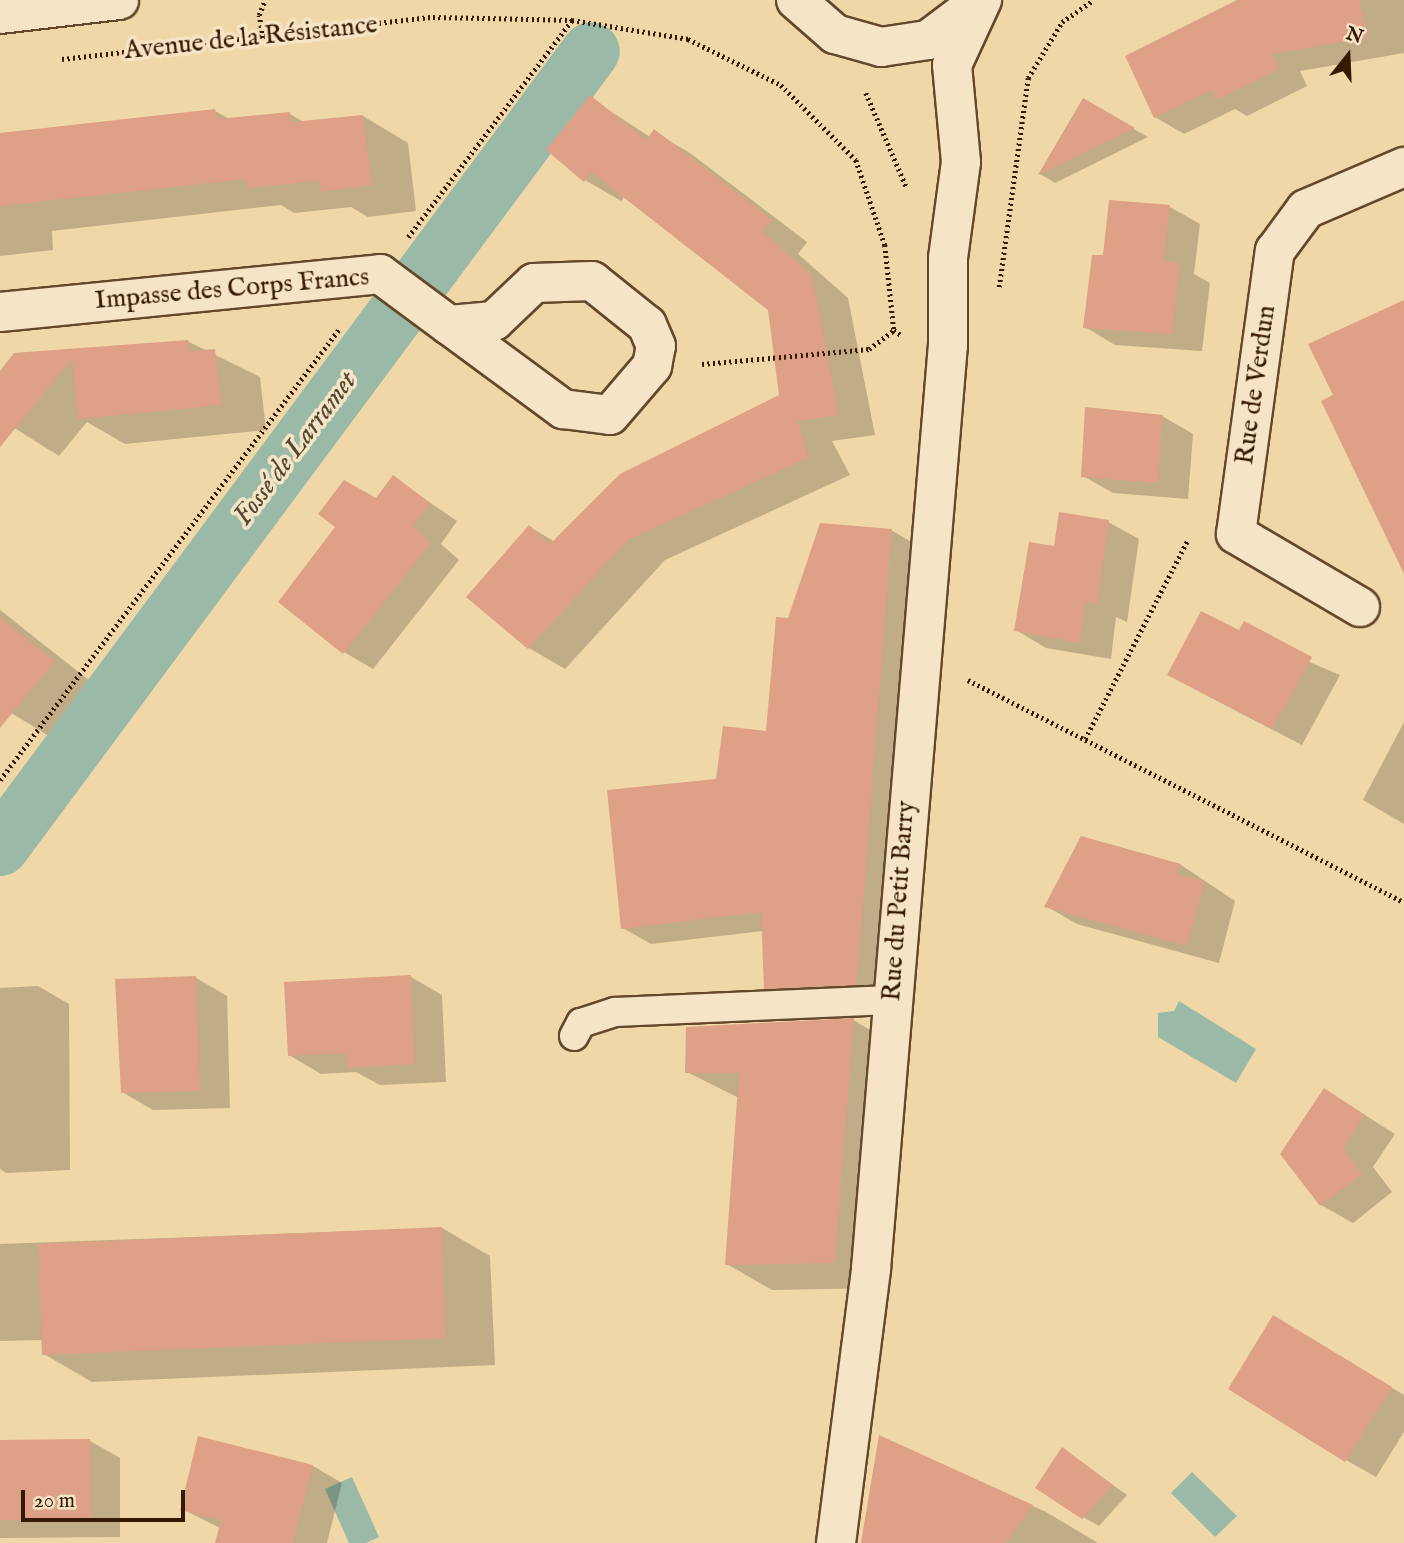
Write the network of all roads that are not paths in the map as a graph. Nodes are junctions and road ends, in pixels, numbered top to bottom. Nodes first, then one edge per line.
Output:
1 (120, 0) edge
2 (796, 0) edge
3 (982, 0) edge
4 (0, 14) edge
5 (1404, 167) edge
6 (0, 312) edge
7 (449, 325) junction
8 (1360, 607) dead end
9 (891, 999) junction
10 (574, 1036) dead end
11 (836, 1543) edge

1 - 4 street, Avenue de la Résistance
2 - 3 street
3 - 9 street, Rue du Petit Barry
5 - 8 street, Rue de Verdun
6 - 7 street, Impasse des Corps Francs
7 - 7 street, Impasse des Corps Francs
9 - 10 lane
9 - 11 street, Rue du Petit Barry

